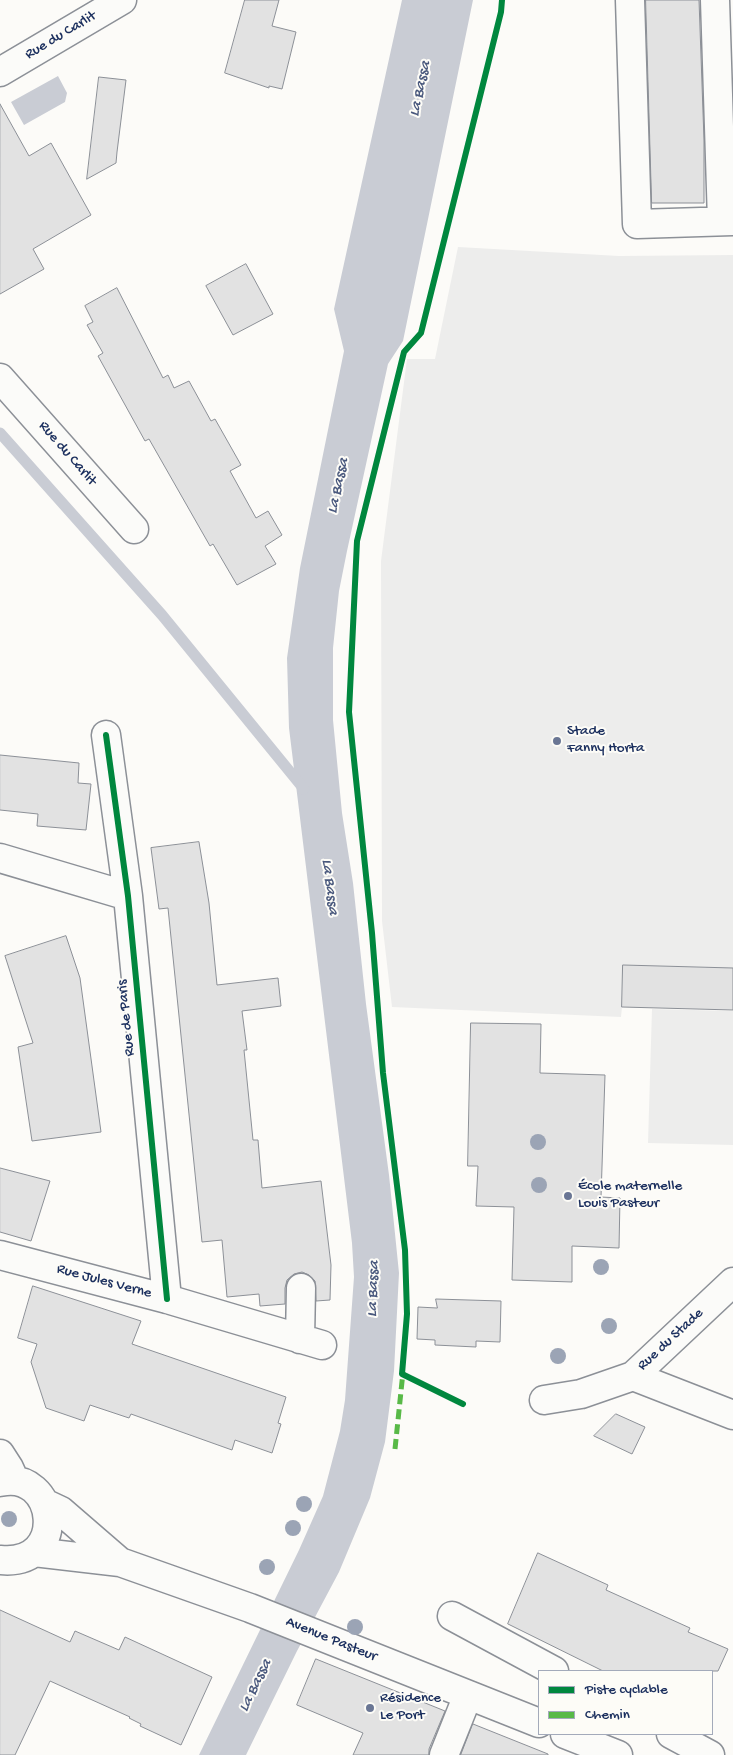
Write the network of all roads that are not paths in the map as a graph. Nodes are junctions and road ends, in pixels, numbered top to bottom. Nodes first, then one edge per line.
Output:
1 (122, 0) edge
2 (630, 0) edge
3 (716, 0) edge
4 (0, 72) edge
5 (727, 221) edge
6 (0, 378) edge
7 (134, 529) dead end
8 (106, 735) dead end
9 (0, 858) edge
10 (128, 896) junction
11 (0, 1255) edge
12 (733, 1282) edge
13 (302, 1288) dead end
14 (167, 1299) junction
15 (633, 1376) junction
16 (544, 1400) dead end
17 (733, 1415) edge
18 (0, 1454) edge
19 (8, 1482) edge
20 (44, 1503) junction
21 (34, 1552) junction
22 (0, 1560) edge
23 (120, 1562) junction
24 (452, 1616) dead end
25 (552, 1670) edge
26 (468, 1695) junction
27 (538, 1723) edge
28 (568, 1735) edge
29 (673, 1735) edge
30 (444, 1755) edge
31 (618, 1755) edge
32 (710, 1755) edge

1 - 4 street, Rue du Carlit
2 - 5 street
3 - 5 street
6 - 7 street, Rue du Carlit
8 - 10 street, Rue de Paris
9 - 10 street
10 - 14 street, Rue de Paris
11 - 14 street, Rue Jules Verne
12 - 15 street, Rue du Stade
13 - 14 street, Rue Jules Verne
15 - 16 street, Rue du Stade
15 - 17 street
18 - 19 street
19 - 20 street, Avenue Pasteur
20 - 21 street
20 - 23 street, Avenue Pasteur
21 - 22 street
21 - 23 street, Avenue Pasteur
23 - 26 street, Avenue Pasteur
24 - 25 street
26 - 27 street, Avenue Pasteur
26 - 30 street
28 - 31 street
29 - 32 street

